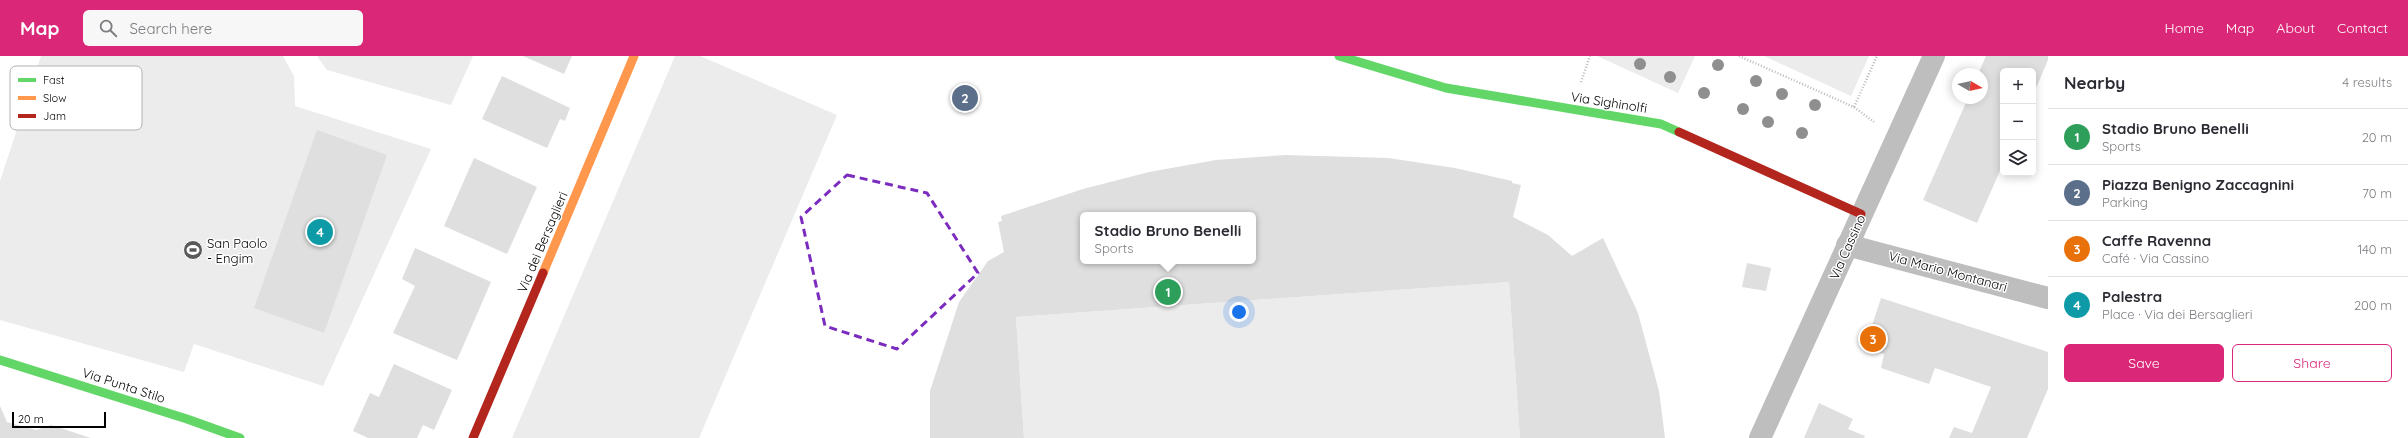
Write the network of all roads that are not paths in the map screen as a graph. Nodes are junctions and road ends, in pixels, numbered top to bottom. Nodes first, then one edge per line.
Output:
1 (634, 56) edge
2 (1339, 56) edge
3 (1934, 56) edge
4 (1861, 214) junction
5 (1847, 245) junction
6 (2048, 298) edge
7 (0, 360) edge
8 (240, 438) edge
9 (473, 438) edge
10 (1760, 438) edge

1 - 9 street, Via dei Bersaglieri
2 - 4 street, Via Sighinolfi
3 - 4 street, Via Cassino
4 - 5 street, Via Cassino
5 - 6 street, Via Mario Montanari
5 - 10 street, Via Cassino
7 - 8 street, Via Punta Stilo

